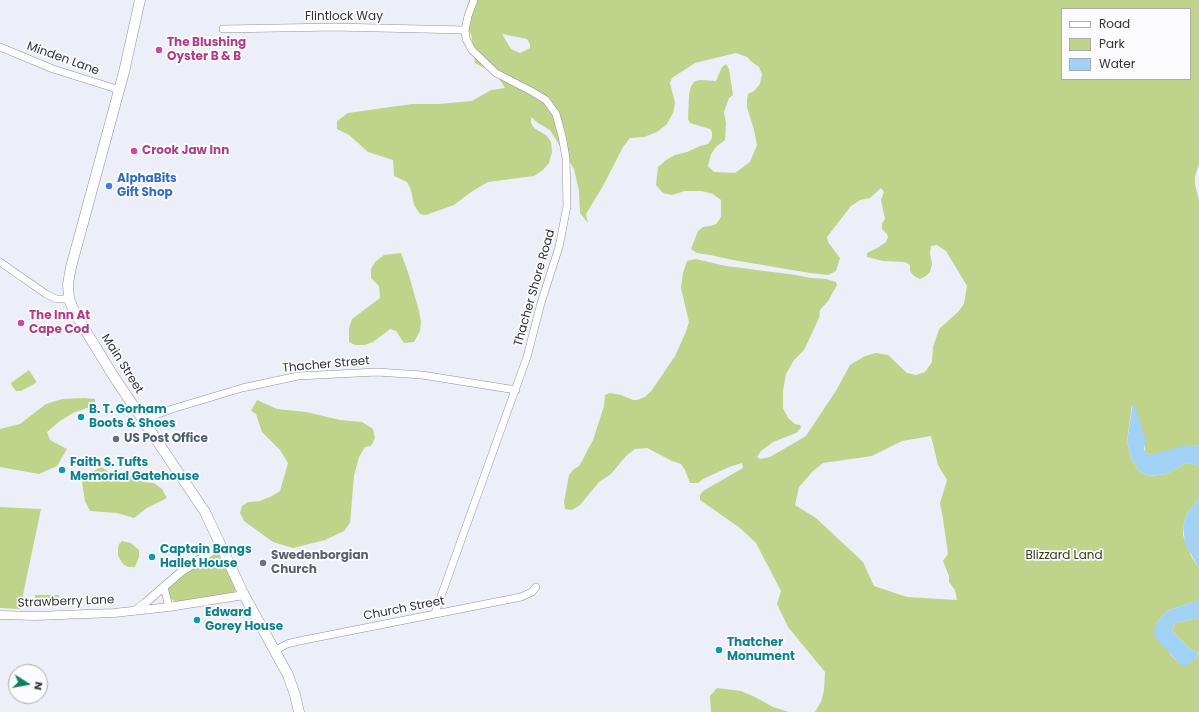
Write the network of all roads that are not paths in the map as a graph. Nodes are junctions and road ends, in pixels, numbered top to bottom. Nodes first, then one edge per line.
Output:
1 (140, 0) edge
2 (474, 0) edge
3 (223, 29) dead end
4 (465, 30) junction
5 (0, 47) edge
6 (120, 90) junction
7 (0, 262) edge
8 (69, 299) junction
9 (516, 390) junction
10 (142, 420) junction
11 (221, 545) junction
12 (164, 587) junction
13 (536, 587) dead end
14 (244, 596) junction
15 (169, 607) junction
16 (132, 611) junction
17 (435, 613) junction
18 (0, 615) edge
19 (274, 651) junction
20 (299, 712) edge

1 - 6 main road, Main Street
2 - 4 street
3 - 4 street, Flintlock Way
4 - 9 street, Thacher Shore Road
5 - 6 street, Minden Lane
6 - 8 main road, Main Street
7 - 8 street
8 - 10 main road, Main Street
9 - 10 street, Thacher Street
9 - 17 street, Thacher Shore Road
10 - 11 main road, Main Street
11 - 12 street, Strawberry Lane
11 - 14 main road, Main Street
12 - 15 street
12 - 16 street, Strawberry Lane
13 - 17 street, Church Street
14 - 15 street, Strawberry Lane
14 - 19 main road, Main Street
15 - 16 street, Strawberry Lane
16 - 18 street, Strawberry Lane
17 - 19 street, Church Street
19 - 20 main road, Main Street

